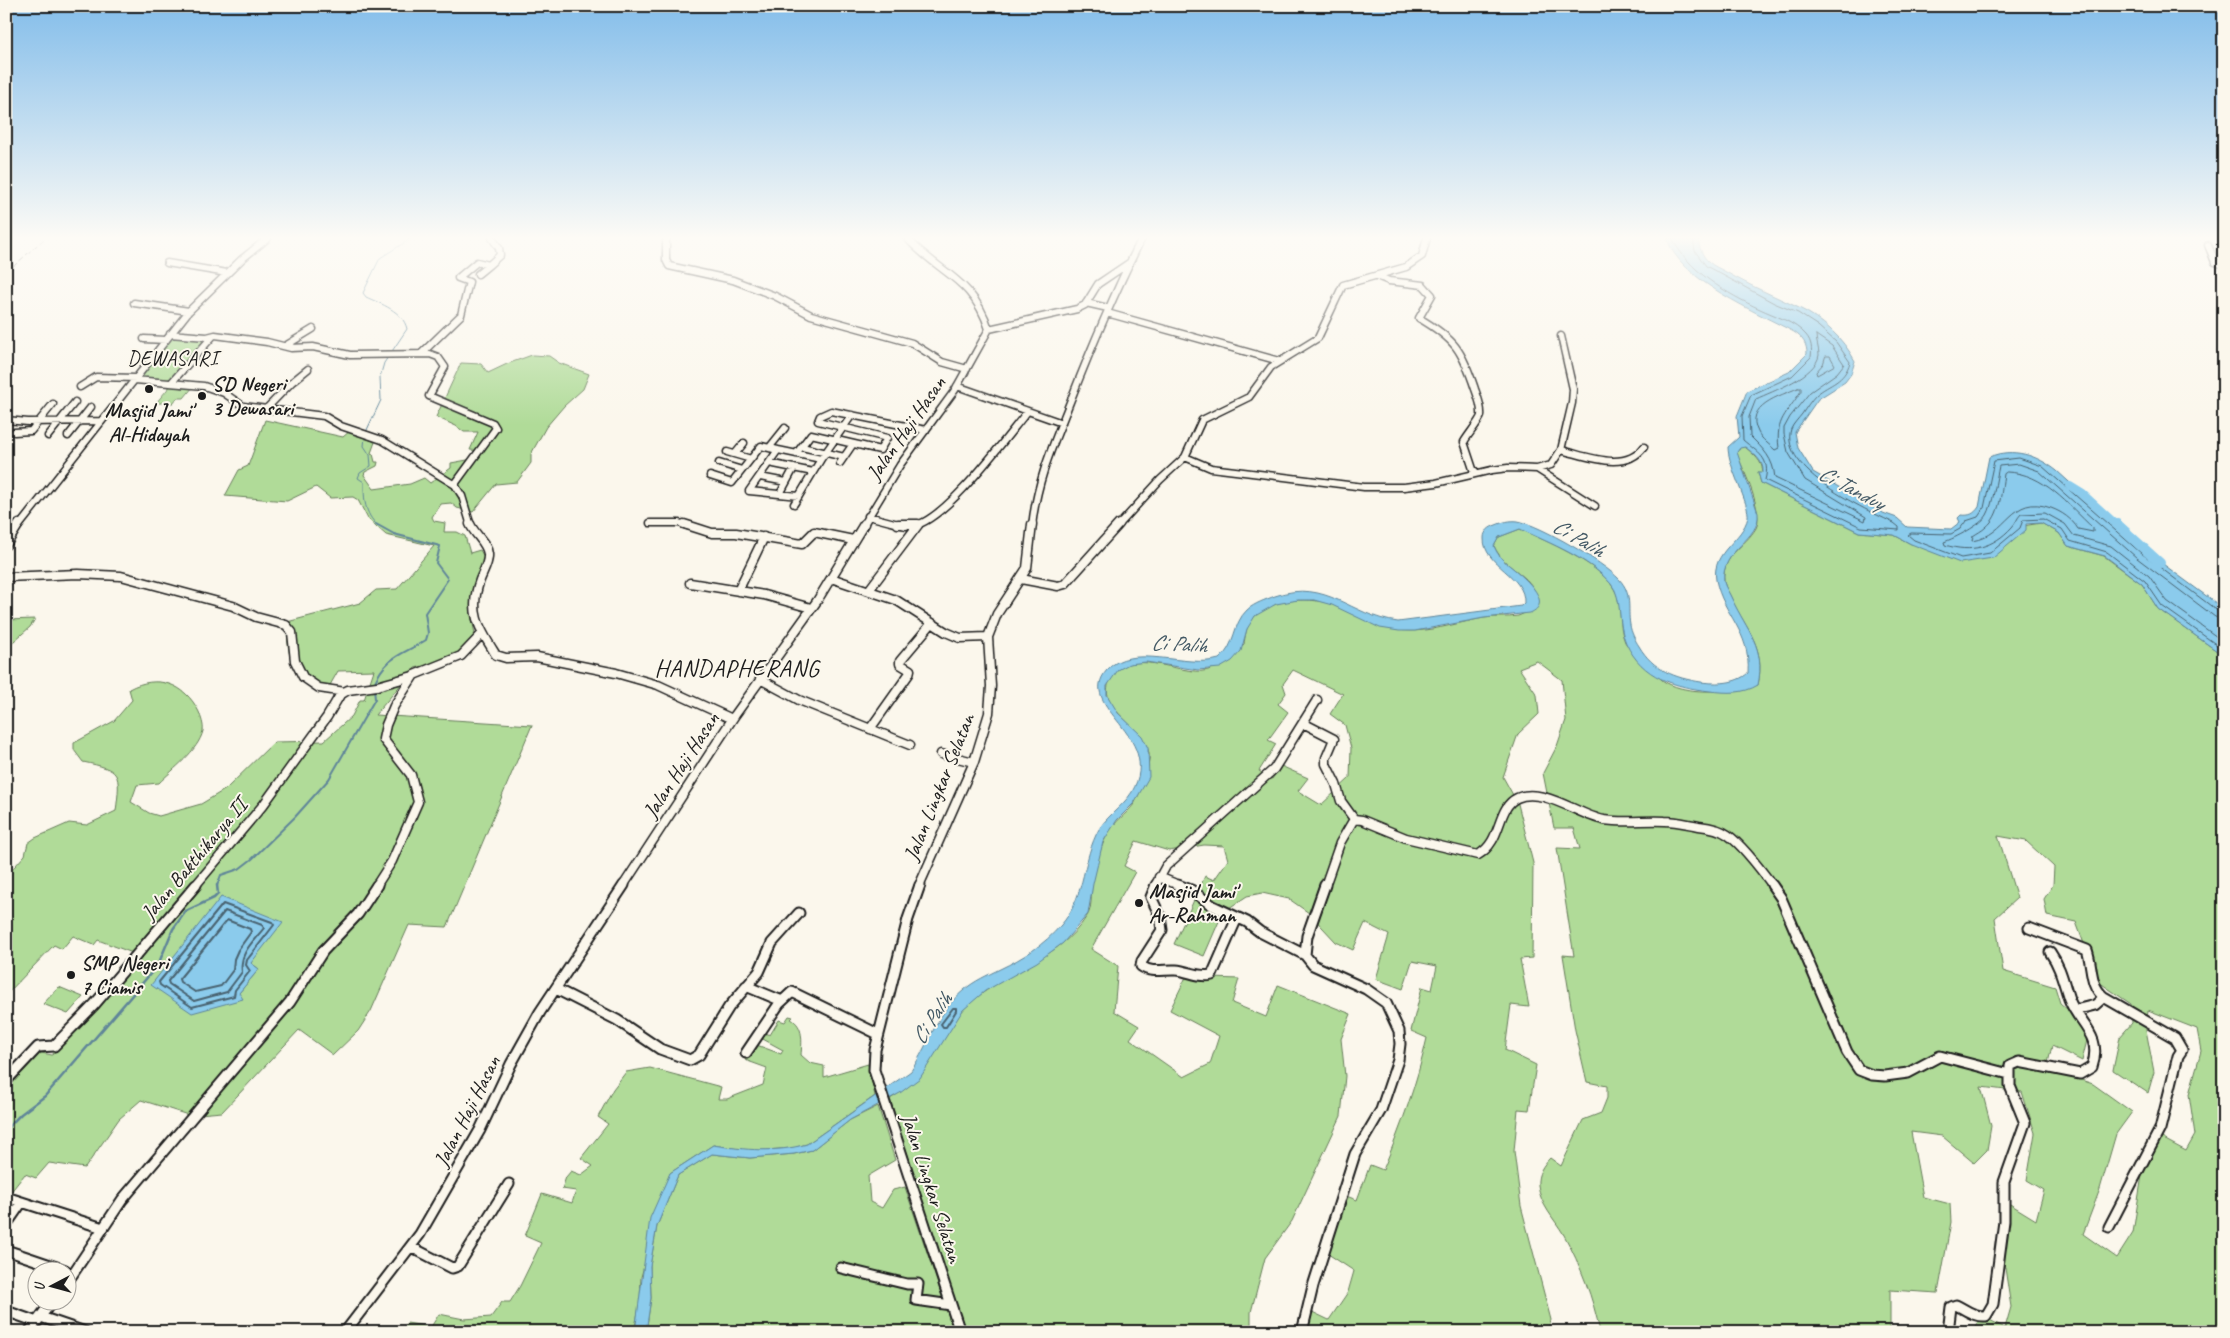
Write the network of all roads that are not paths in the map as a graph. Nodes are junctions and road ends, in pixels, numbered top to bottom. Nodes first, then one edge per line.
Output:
1 (200, 300) edge
2 (465, 300) edge
3 (783, 300) edge
4 (975, 300) edge
5 (1088, 300) edge
6 (1112, 300) edge
7 (1334, 300) edge
8 (1430, 300) edge
9 (134, 303) dead end
10 (1086, 303) junction
11 (189, 311) junction
12 (1107, 311) junction
13 (313, 329) dead end
14 (989, 329) junction
15 (213, 335) junction
16 (1562, 336) dead end
17 (168, 337) junction
18 (144, 340) dead end
19 (285, 346) junction
20 (422, 353) junction
21 (1279, 361) junction
22 (308, 369) dead end
23 (967, 369) junction
24 (136, 379) junction
25 (171, 383) junction
26 (958, 386) junction
27 (80, 387) dead end
28 (75, 402) dead end
29 (54, 404) dead end
30 (91, 407) dead end
31 (266, 409) junction
32 (1027, 412) junction
33 (852, 415) junction
34 (6, 420) edge
35 (60, 421) junction
36 (80, 421) junction
37 (101, 421) junction
38 (39, 422) junction
39 (1062, 423) junction
40 (843, 427) junction
41 (785, 428) dead end
42 (926, 430) junction
43 (14, 432) dead end
44 (48, 436) dead end
45 (68, 436) dead end
46 (835, 440) junction
47 (744, 443) dead end
48 (853, 444) junction
49 (802, 447) junction
50 (1644, 447) dead end
51 (769, 448) junction
52 (778, 450) junction
53 (1561, 450) junction
54 (796, 454) junction
55 (823, 456) junction
56 (1186, 457) junction
57 (751, 459) junction
58 (719, 463) dead end
59 (769, 464) junction
60 (794, 468) junction
61 (1537, 469) junction
62 (742, 470) junction
63 (813, 472) junction
64 (1476, 472) junction
65 (710, 476) dead end
66 (760, 476) junction
67 (786, 482) junction
68 (455, 484) junction
69 (780, 494) junction
70 (799, 496) junction
71 (794, 504) dead end
72 (1595, 506) dead end
73 (868, 516) junction
74 (650, 523) dead end
75 (918, 525) junction
76 (764, 538) junction
77 (853, 540) junction
78 (6, 546) edge
79 (6, 578) edge
80 (831, 578) junction
81 (1021, 580) junction
82 (690, 583) dead end
83 (738, 590) junction
84 (869, 590) junction
85 (811, 608) junction
86 (932, 623) junction
87 (482, 634) junction
88 (988, 637) junction
89 (413, 676) junction
90 (760, 680) junction
91 (345, 692) junction
92 (1316, 700) dead end
93 (732, 719) junction
94 (1303, 722) junction
95 (870, 729) junction
96 (910, 745) dead end
97 (940, 754) dead end
98 (974, 762) junction
99 (1354, 819) junction
100 (1159, 877) junction
101 (799, 913) dead end
102 (1237, 918) junction
103 (2029, 928) dead end
104 (2050, 952) dead end
105 (1305, 955) junction
106 (746, 986) junction
107 (556, 989) junction
108 (2104, 997) junction
109 (782, 1001) junction
110 (2075, 1010) junction
111 (878, 1034) junction
112 (746, 1053) dead end
113 (2009, 1074) junction
114 (6, 1081) edge
115 (509, 1184) dead end
116 (6, 1197) edge
117 (22, 1202) junction
118 (6, 1226) edge
119 (2109, 1226) dead end
120 (103, 1228) junction
121 (411, 1247) junction
122 (6, 1250) edge
123 (32, 1260) edge
124 (78, 1261) edge
125 (841, 1268) dead end
126 (950, 1305) junction
127 (46, 1310) edge
128 (6, 1311) edge
129 (39, 1320) junction
130 (29, 1332) edge
131 (84, 1332) edge
132 (345, 1332) edge
133 (960, 1332) edge
134 (1302, 1332) edge
135 (1948, 1332) edge

1 - 11 street
2 - 20 street
3 - 23 street
4 - 14 street
5 - 10 street
6 - 12 street, Jalan Lingkar Selatan
7 - 21 street
8 - 64 street
9 - 11 street
10 - 12 street
10 - 14 street
11 - 17 street
12 - 21 street
12 - 39 street, Jalan Lingkar Selatan
13 - 19 street
14 - 23 street, Jalan Haji Hasan
15 - 17 street
15 - 19 street
15 - 25 street
16 - 53 street
17 - 18 street
17 - 24 street
19 - 20 street
20 - 68 street
21 - 56 street
22 - 31 street
23 - 26 street, Jalan Haji Hasan
24 - 25 street
24 - 27 street
24 - 37 street
25 - 31 street
26 - 32 street
26 - 42 street, Jalan Haji Hasan
28 - 35 street
29 - 38 street
30 - 36 street
31 - 68 street
32 - 39 street
32 - 75 street
33 - 40 street
33 - 40 street
33 - 42 street
34 - 38 street
35 - 36 street
35 - 38 street
35 - 44 street
36 - 37 street
36 - 45 street
37 - 78 street
38 - 43 street
39 - 81 street, Jalan Lingkar Selatan
40 - 46 street
40 - 48 street
41 - 51 street
42 - 73 street, Jalan Haji Hasan
46 - 48 street
46 - 49 street
46 - 55 street
47 - 57 street
48 - 55 street
49 - 54 street
49 - 55 street
50 - 53 street
51 - 52 street
51 - 57 street
52 - 54 street
52 - 59 street
53 - 61 street
54 - 55 street
55 - 63 street
56 - 64 street
56 - 81 street
57 - 62 street
58 - 62 street
59 - 60 street
59 - 66 street
60 - 63 street
60 - 67 street
61 - 64 street
61 - 72 street
62 - 65 street
63 - 70 street
66 - 67 street
66 - 69 street
67 - 69 street
68 - 87 street
69 - 70 street
70 - 71 street
73 - 75 street
73 - 77 street, Jalan Haji Hasan
74 - 76 street
75 - 84 street
76 - 77 street
76 - 83 street
77 - 80 street, Jalan Haji Hasan
79 - 91 street
80 - 84 street
80 - 85 street, Jalan Haji Hasan
81 - 88 street, Jalan Lingkar Selatan
82 - 83 street
83 - 85 street
84 - 86 street
85 - 90 street, Jalan Haji Hasan
86 - 88 street
86 - 95 street
87 - 89 street
87 - 93 street
88 - 98 street, Jalan Lingkar Selatan
89 - 91 street
89 - 120 street
90 - 93 street, Jalan Haji Hasan
90 - 95 street
91 - 114 street, Jalan Bakthikarya II
92 - 94 street
93 - 107 street, Jalan Haji Hasan
94 - 99 street
94 - 100 street
95 - 96 street
97 - 98 street
98 - 111 street, Jalan Lingkar Selatan
99 - 105 street
99 - 113 street
100 - 102 street
100 - 102 street
101 - 106 street
102 - 105 street
103 - 108 street
104 - 110 street
105 - 134 street
106 - 107 street
106 - 109 street
107 - 121 street, Jalan Haji Hasan
108 - 110 street
108 - 119 street
109 - 111 street
109 - 112 street
110 - 113 street
111 - 126 street, Jalan Lingkar Selatan
113 - 135 street
115 - 121 street
116 - 117 street
117 - 118 street
117 - 120 street
120 - 124 street
121 - 132 street, Jalan Haji Hasan
122 - 123 street
125 - 126 street
126 - 133 street, Jalan Lingkar Selatan
127 - 129 street
128 - 129 street
129 - 130 street
129 - 131 street

